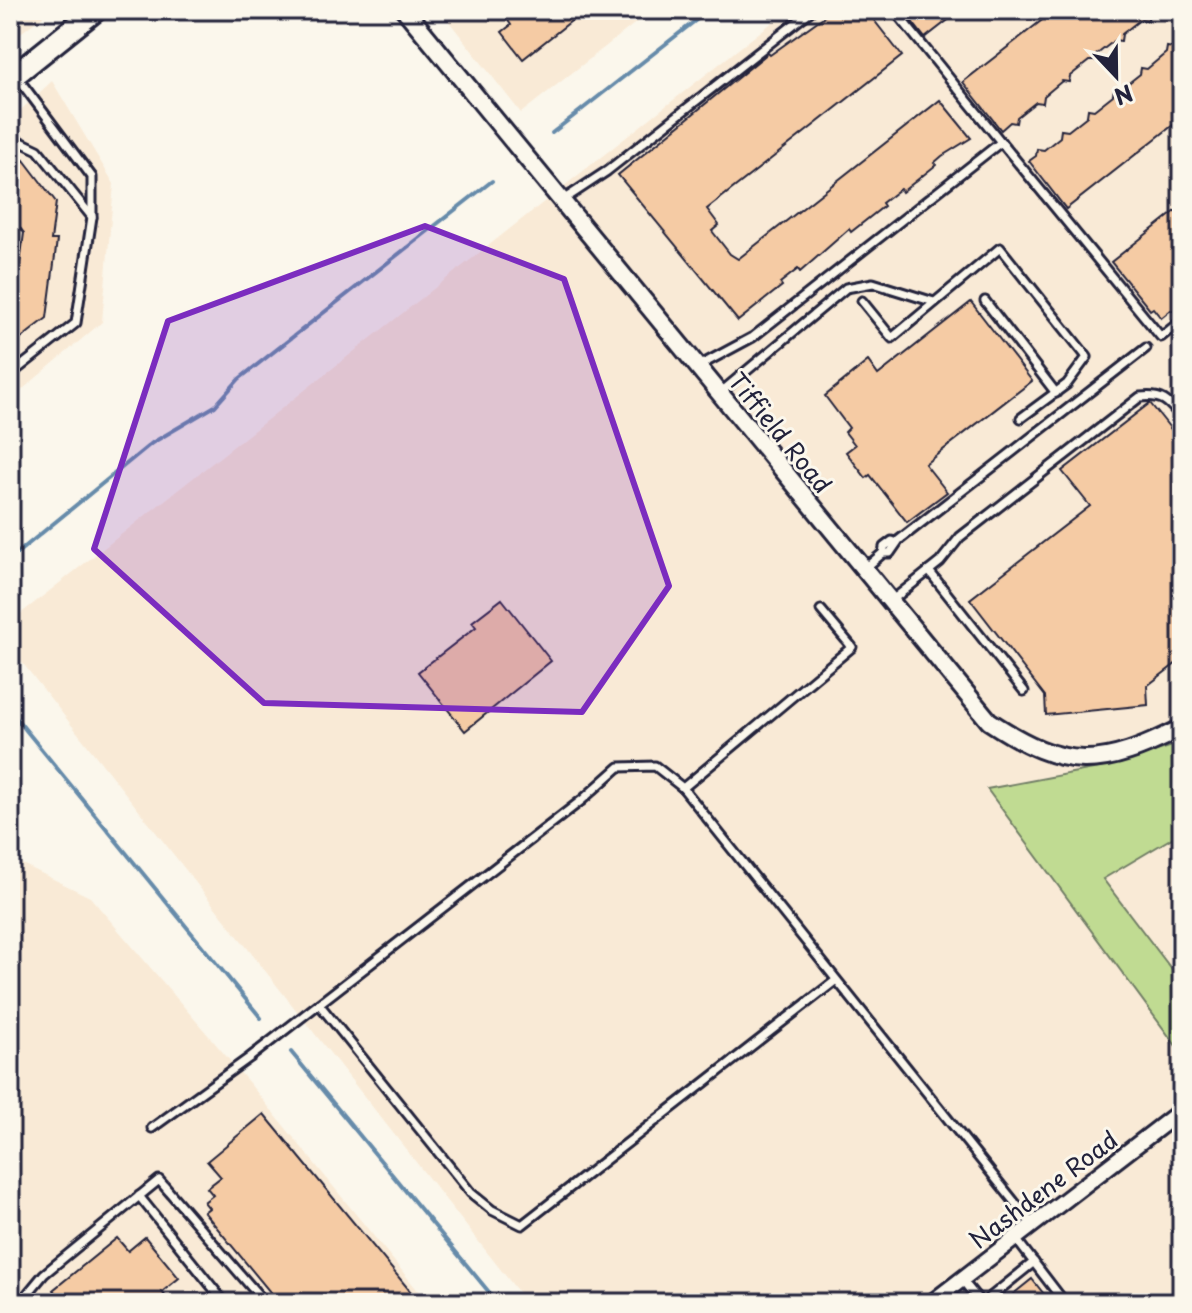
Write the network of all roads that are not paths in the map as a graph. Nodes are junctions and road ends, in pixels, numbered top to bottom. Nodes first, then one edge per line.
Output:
1 (96, 10) edge
2 (405, 10) edge
3 (812, 10) edge
4 (894, 10) edge
5 (13, 77) edge
6 (1001, 142) junction
7 (10, 143) edge
8 (562, 201) junction
9 (92, 217) junction
10 (862, 301) dead end
11 (985, 301) dead end
12 (934, 302) junction
13 (1182, 320) edge
14 (1146, 348) dead end
15 (697, 367) junction
16 (12, 370) edge
17 (1056, 393) junction
18 (719, 394) junction
19 (1021, 418) dead end
20 (1182, 418) edge
21 (862, 570) junction
22 (929, 571) junction
23 (889, 603) junction
24 (821, 610) dead end
25 (1024, 691) dead end
26 (1182, 728) edge
27 (683, 788) junction
28 (835, 981) junction
29 (319, 1004) junction
30 (1182, 1110) edge
31 (152, 1128) dead end
32 (139, 1196) junction
33 (1032, 1224) junction
34 (1015, 1237) junction
35 (1034, 1262) junction
36 (961, 1279) junction
37 (20, 1303) edge
38 (225, 1303) edge
39 (265, 1303) edge
40 (931, 1303) edge
41 (982, 1303) edge
42 (1065, 1303) edge

1 - 5 main road
2 - 8 street, Tiffield Road
3 - 8 lane
4 - 6 lane
5 - 9 lane
6 - 13 lane
6 - 15 lane
7 - 9 lane
8 - 15 street, Tiffield Road
9 - 16 lane
10 - 12 lane
11 - 17 lane
12 - 17 lane
12 - 18 lane
14 - 21 lane
15 - 18 street, Tiffield Road
17 - 19 lane
18 - 21 street, Tiffield Road
20 - 22 lane
21 - 23 street, Tiffield Road
22 - 23 lane
22 - 25 lane
23 - 26 street, Tiffield Road
24 - 27 lane
27 - 28 lane
27 - 29 lane
28 - 29 lane
28 - 33 lane
29 - 31 lane
30 - 33 street, Nashdene Road
32 - 37 lane
32 - 38 lane
32 - 39 lane
33 - 34 street, Nashdene Road
34 - 35 lane
34 - 36 street, Nashdene Road
35 - 41 lane
35 - 42 lane
36 - 40 street, Nashdene Road
36 - 41 lane

